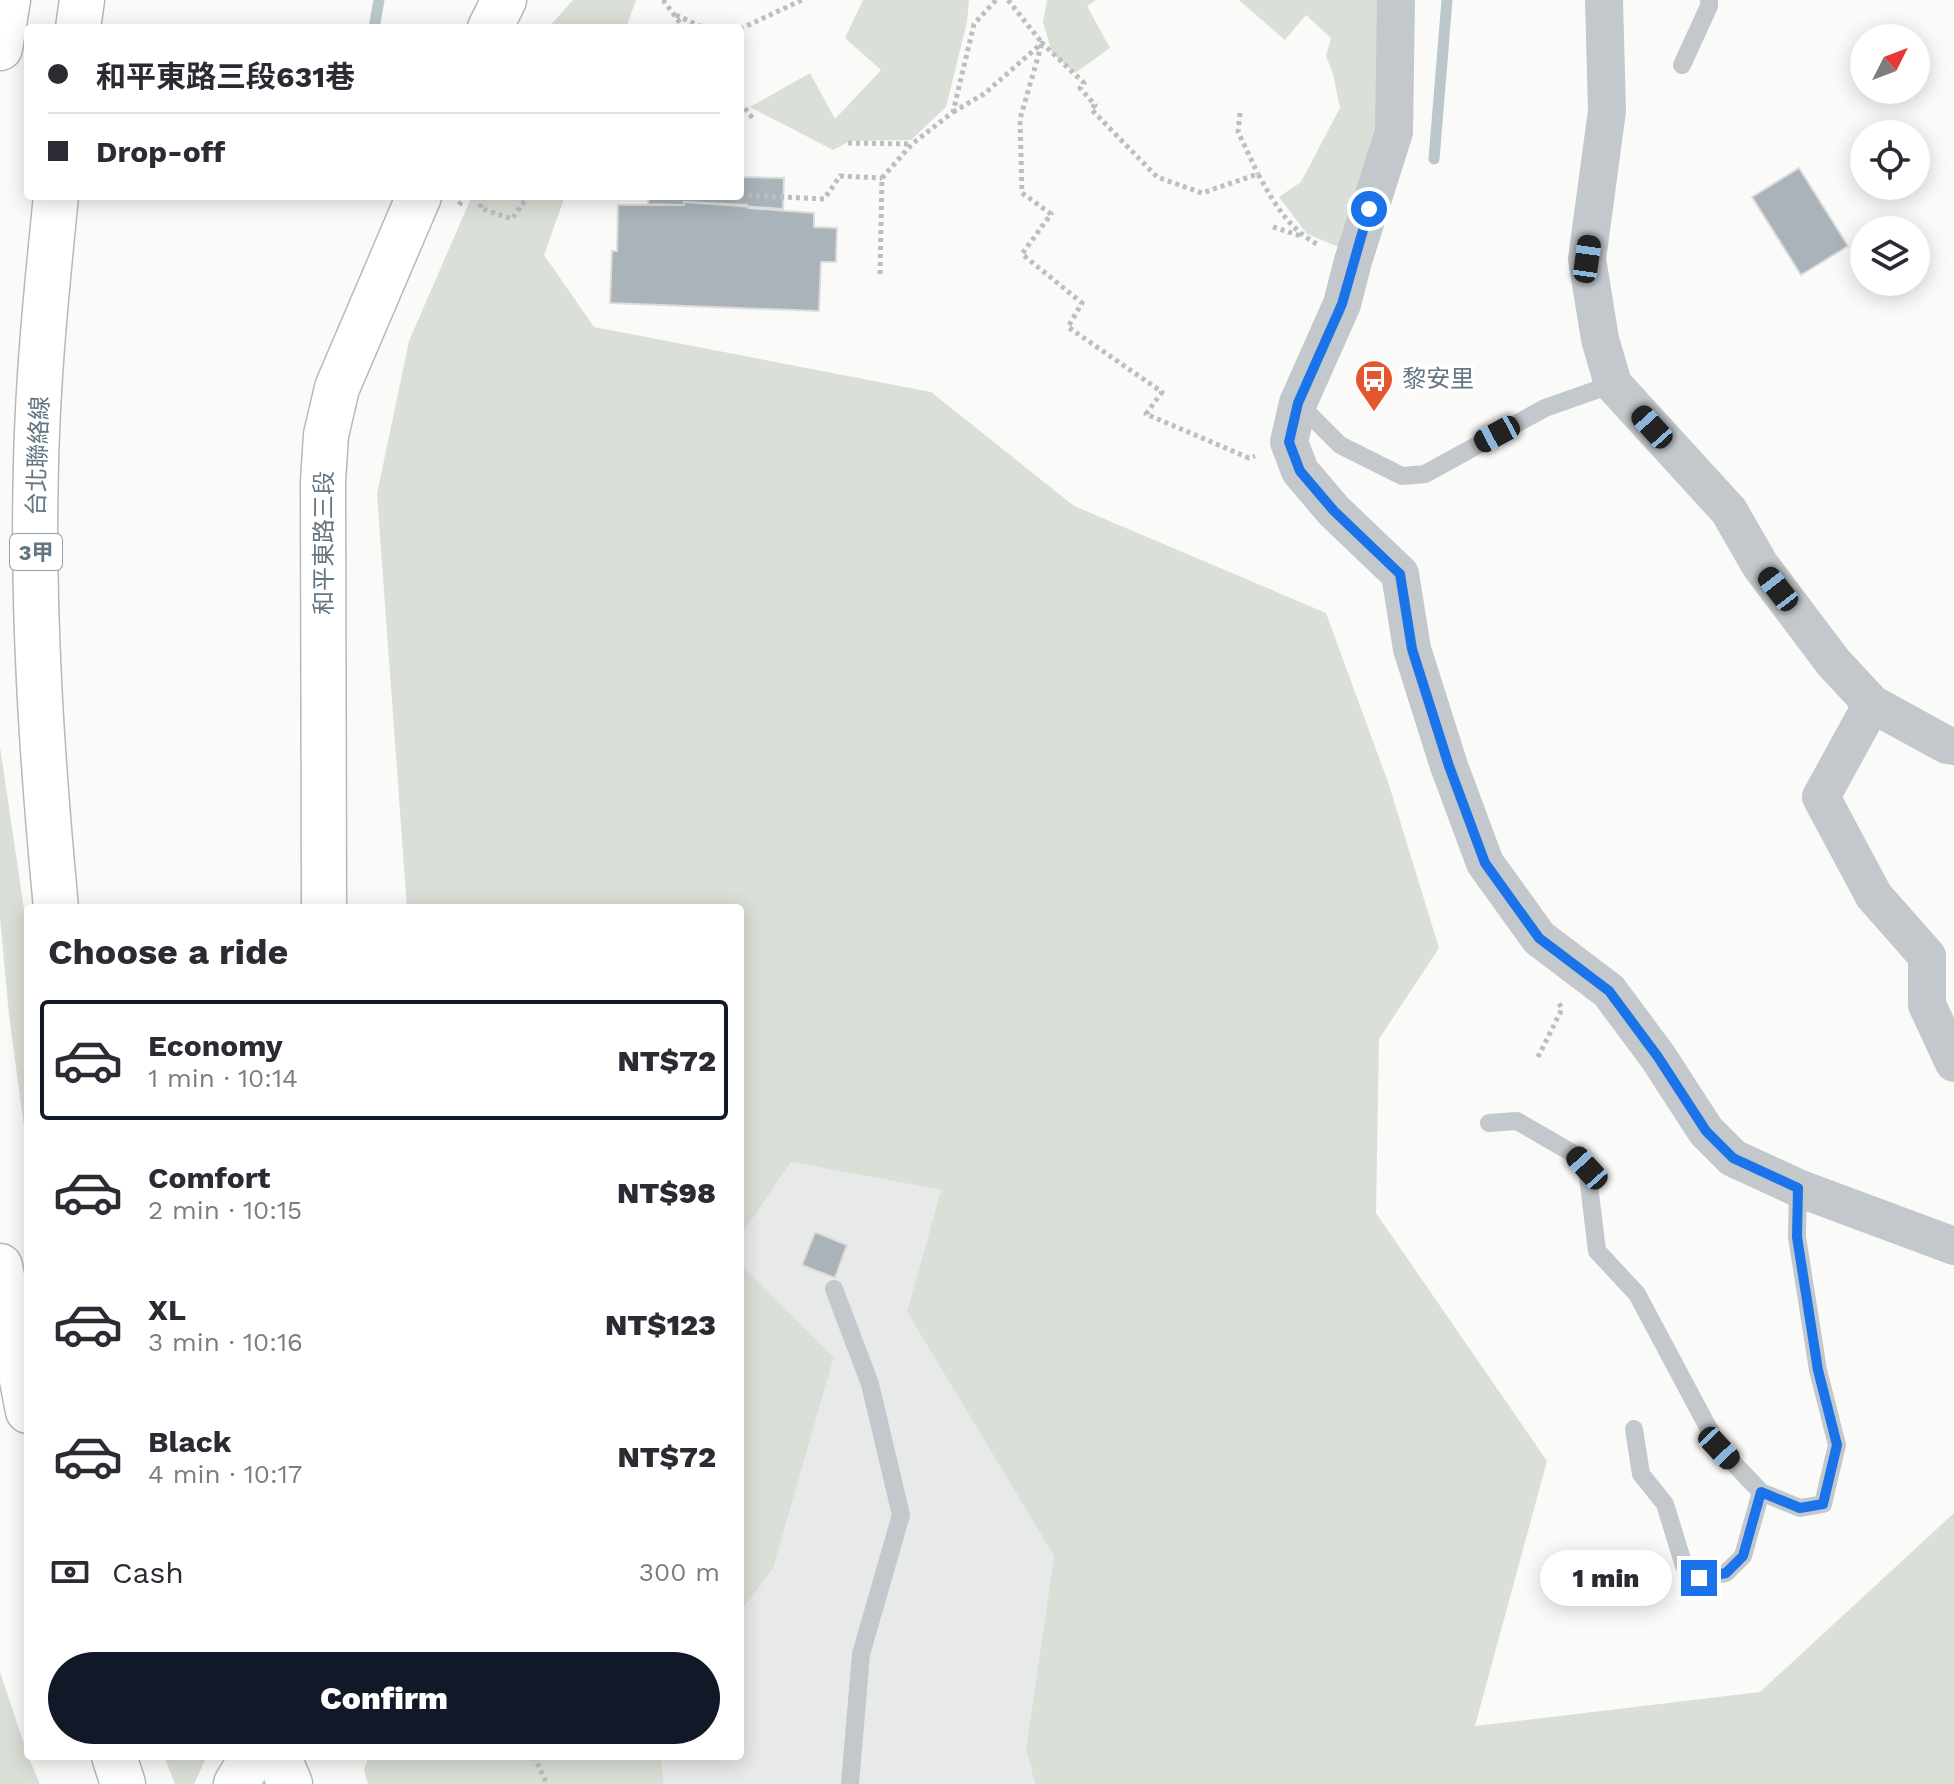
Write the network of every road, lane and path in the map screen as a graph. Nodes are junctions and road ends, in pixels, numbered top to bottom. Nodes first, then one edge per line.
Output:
1 (8, 0) edge
2 (82, 0) edge
3 (504, 0) edge
4 (663, 0) edge
5 (802, 0) edge
6 (996, 0) edge
7 (1008, 0) edge
8 (1396, 0) edge
9 (1604, 0) edge
10 (1709, 0) edge
11 (675, 14) junction
12 (79, 24) edge
13 (492, 24) edge
14 (681, 24) edge
15 (696, 24) edge
16 (744, 27) edge
17 (1042, 43) junction
18 (0, 48) edge
19 (1682, 65) dead end
20 (744, 107) edge
21 (953, 112) junction
22 (1240, 113) dead end
23 (754, 120) dead end
24 (848, 143) dead end
25 (912, 144) junction
26 (1258, 174) junction
27 (882, 178) junction
28 (744, 195) edge
29 (56, 200) edge
30 (482, 200) edge
31 (525, 200) edge
32 (440, 201) edge
33 (1273, 227) dead end
34 (1302, 237) junction
35 (1353, 261) junction
36 (880, 274) dead end
37 (1613, 384) junction
38 (1298, 403) junction
39 (1289, 442) junction
40 (1872, 704) junction
41 (1954, 746) edge
42 (56, 904) edge
43 (324, 904) edge
44 (1555, 995) dead end
45 (1538, 1057) dead end
46 (1954, 1063) edge
47 (1489, 1123) dead end
48 (1798, 1188) junction
49 (1954, 1246) edge
50 (0, 1266) edge
51 (834, 1289) dead end
52 (24, 1390) edge
53 (1634, 1429) dead end
54 (1761, 1492) junction
55 (115, 1760) edge
56 (251, 1760) edge
57 (280, 1760) edge
58 (536, 1760) edge
59 (123, 1784) edge
60 (236, 1784) edge
61 (290, 1784) edge
62 (547, 1784) edge
63 (850, 1784) edge

1 - 18 main road
2 - 12 main road
3 - 13 main road
4 - 11 path
5 - 16 path
6 - 21 path
7 - 17 path
8 - 35 street
9 - 37 street
10 - 19 lane
11 - 14 path
11 - 15 path
17 - 21 path
17 - 26 path
17 - 39 path
20 - 23 path
21 - 25 path
22 - 26 path
24 - 25 path
25 - 27 path
26 - 34 path
27 - 28 path
27 - 36 path
29 - 42 main road, 台北聯絡線 / 3甲
30 - 31 path
32 - 43 main road, 和平東路三段
33 - 34 path
34 - 35 path
35 - 38 street
37 - 38 lane
37 - 40 street
38 - 39 street
39 - 48 street
40 - 41 street
40 - 46 street
44 - 45 path
47 - 54 lane
48 - 49 street
48 - 54 lane
50 - 52 main road
51 - 63 lane
53 - 54 lane
55 - 59 main road
56 - 60 main road
57 - 61 main road
58 - 62 path

